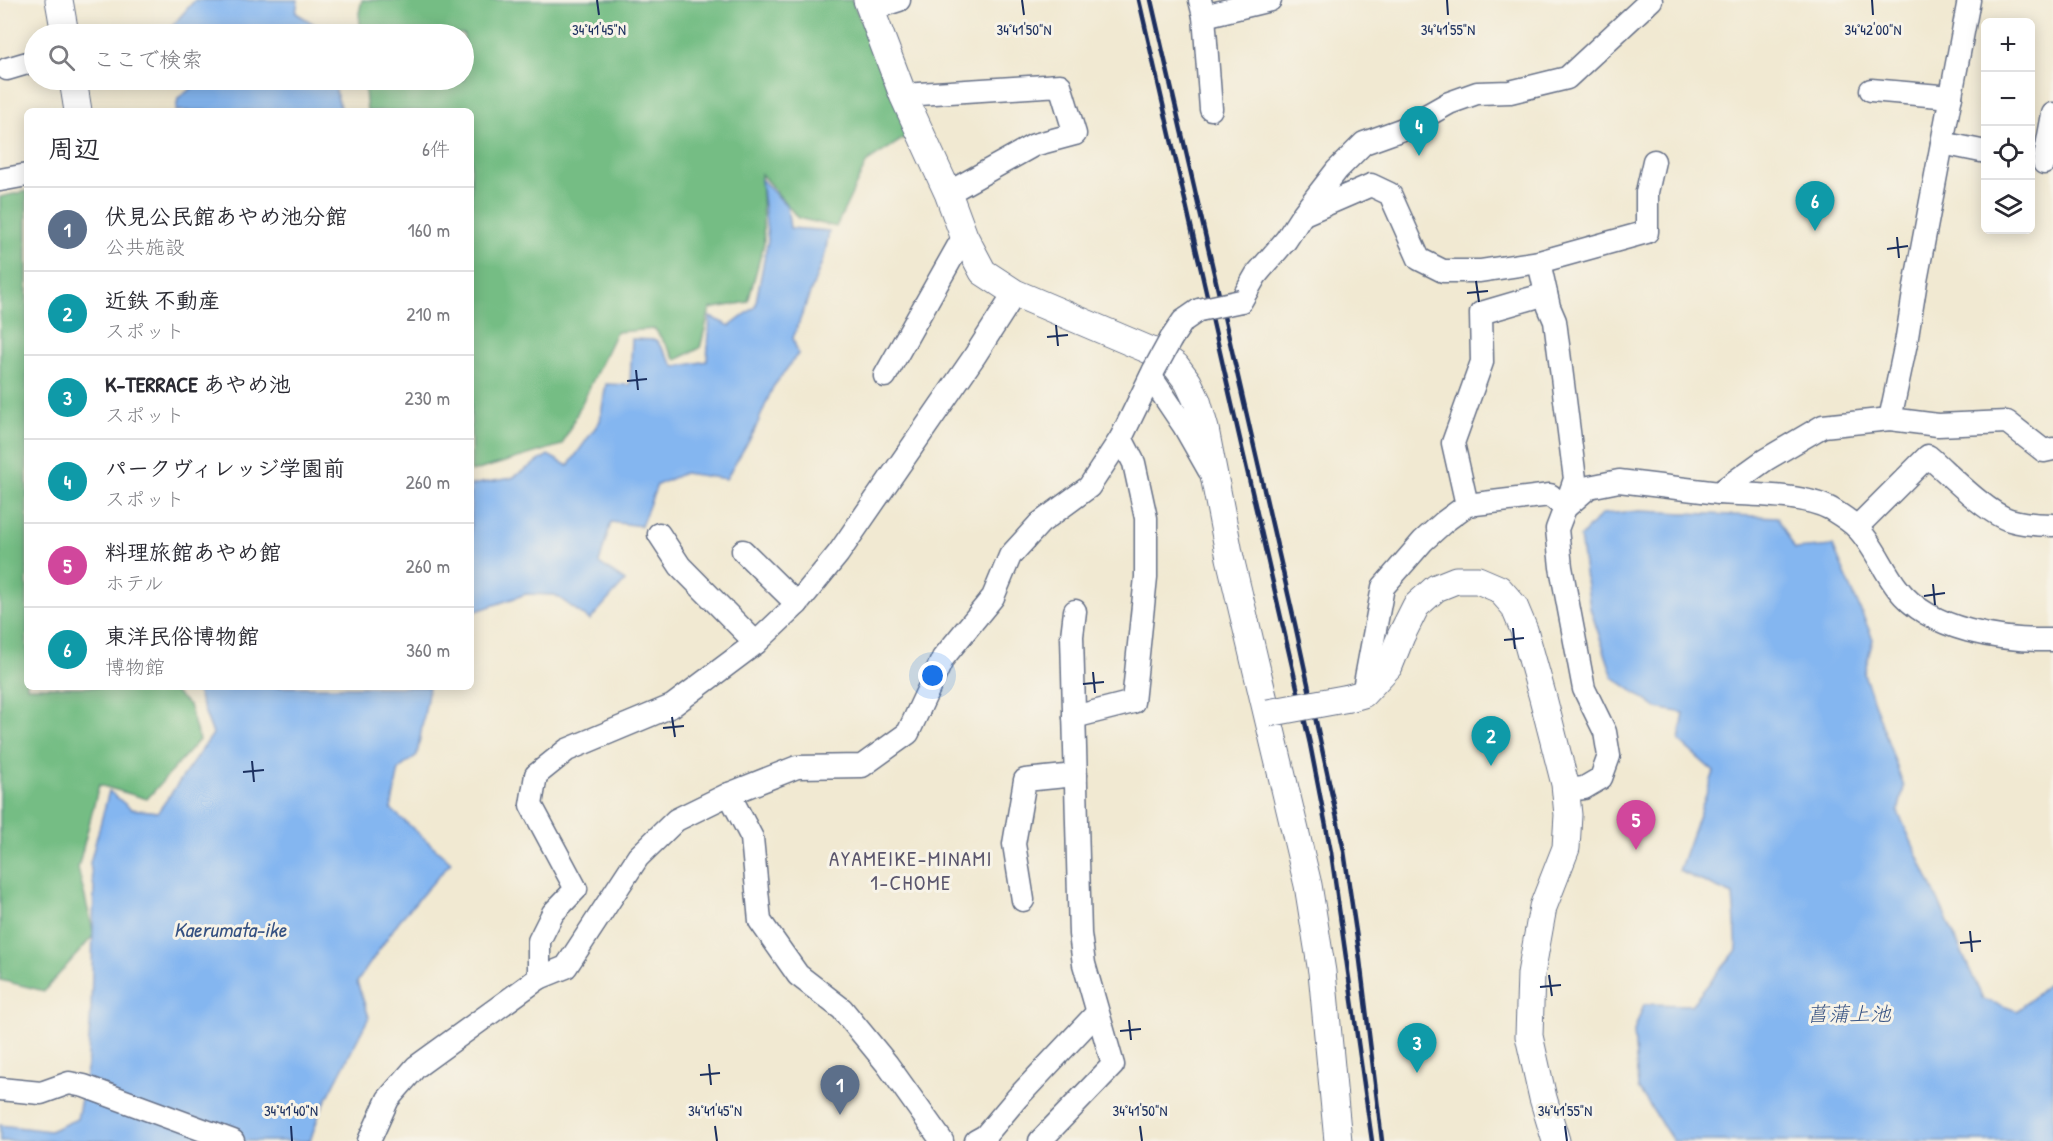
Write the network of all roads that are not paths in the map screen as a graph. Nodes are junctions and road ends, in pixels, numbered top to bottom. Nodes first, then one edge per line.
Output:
1 (59, 0) edge
2 (899, 0) edge
3 (1270, 0) edge
4 (1651, 0) edge
5 (1969, 0) edge
6 (869, 5) edge
7 (1202, 8) edge
8 (63, 24) edge
9 (24, 64) edge
10 (6, 69) dead end
11 (75, 90) edge
12 (1871, 90) dead end
13 (903, 95) junction
14 (1950, 97) junction
15 (78, 108) edge
16 (1211, 109) dead end
17 (2053, 114) edge
18 (1942, 143) junction
19 (1981, 151) edge
20 (1654, 161) dead end
21 (2043, 163) edge
22 (24, 176) edge
23 (0, 180) edge
24 (948, 193) junction
25 (1303, 214) junction
26 (964, 236) junction
27 (1539, 262) junction
28 (1015, 293) junction
29 (1546, 294) junction
30 (1152, 373) junction
31 (885, 376) dead end
32 (1890, 419) junction
33 (1120, 438) junction
34 (2053, 449) edge
35 (1213, 477) junction
36 (1719, 493) junction
37 (1467, 505) junction
38 (1565, 508) junction
39 (2053, 525) edge
40 (1857, 527) junction
41 (659, 534) dead end
42 (743, 551) dead end
43 (796, 604) junction
44 (1074, 611) dead end
45 (2053, 640) edge
46 (756, 643) junction
47 (1356, 696) junction
48 (1268, 713) junction
49 (1074, 717) junction
50 (1076, 775) junction
51 (1566, 790) junction
52 (729, 794) junction
53 (576, 889) junction
54 (1023, 900) dead end
55 (597, 922) junction
56 (538, 978) junction
57 (1097, 1013) junction
58 (0, 1089) edge
59 (233, 1141) edge
60 (369, 1141) edge
61 (942, 1141) edge
62 (976, 1141) edge
63 (1040, 1141) edge
64 (1338, 1141) edge
65 (1556, 1141) edge

1 - 8 street
2 - 6 street
3 - 7 street
4 - 25 street
5 - 14 street
6 - 13 street
7 - 16 street
9 - 10 street
11 - 15 street
12 - 14 street
13 - 24 street
13 - 24 street
14 - 18 street
17 - 21 street
18 - 19 street
18 - 32 street
20 - 27 street
22 - 23 street
24 - 26 street
25 - 27 street
25 - 30 street, bridge
26 - 28 street
26 - 31 street
27 - 29 street
28 - 35 street
28 - 43 street
29 - 37 street
29 - 38 street
30 - 33 street
30 - 35 street
32 - 34 street
32 - 36 street
33 - 49 street
33 - 52 street
35 - 48 street
36 - 38 street
36 - 40 street
37 - 38 street
37 - 47 street
38 - 51 street
39 - 40 street
40 - 45 street
41 - 46 street
42 - 43 street
43 - 46 street
44 - 49 street
46 - 53 street
47 - 48 street, bridge
47 - 51 street
48 - 64 street
49 - 50 street
50 - 54 street
50 - 57 street
51 - 65 street
52 - 55 street
52 - 61 street
53 - 55 street
53 - 56 street
55 - 56 street
56 - 60 street
57 - 62 street
57 - 63 street
58 - 59 street

